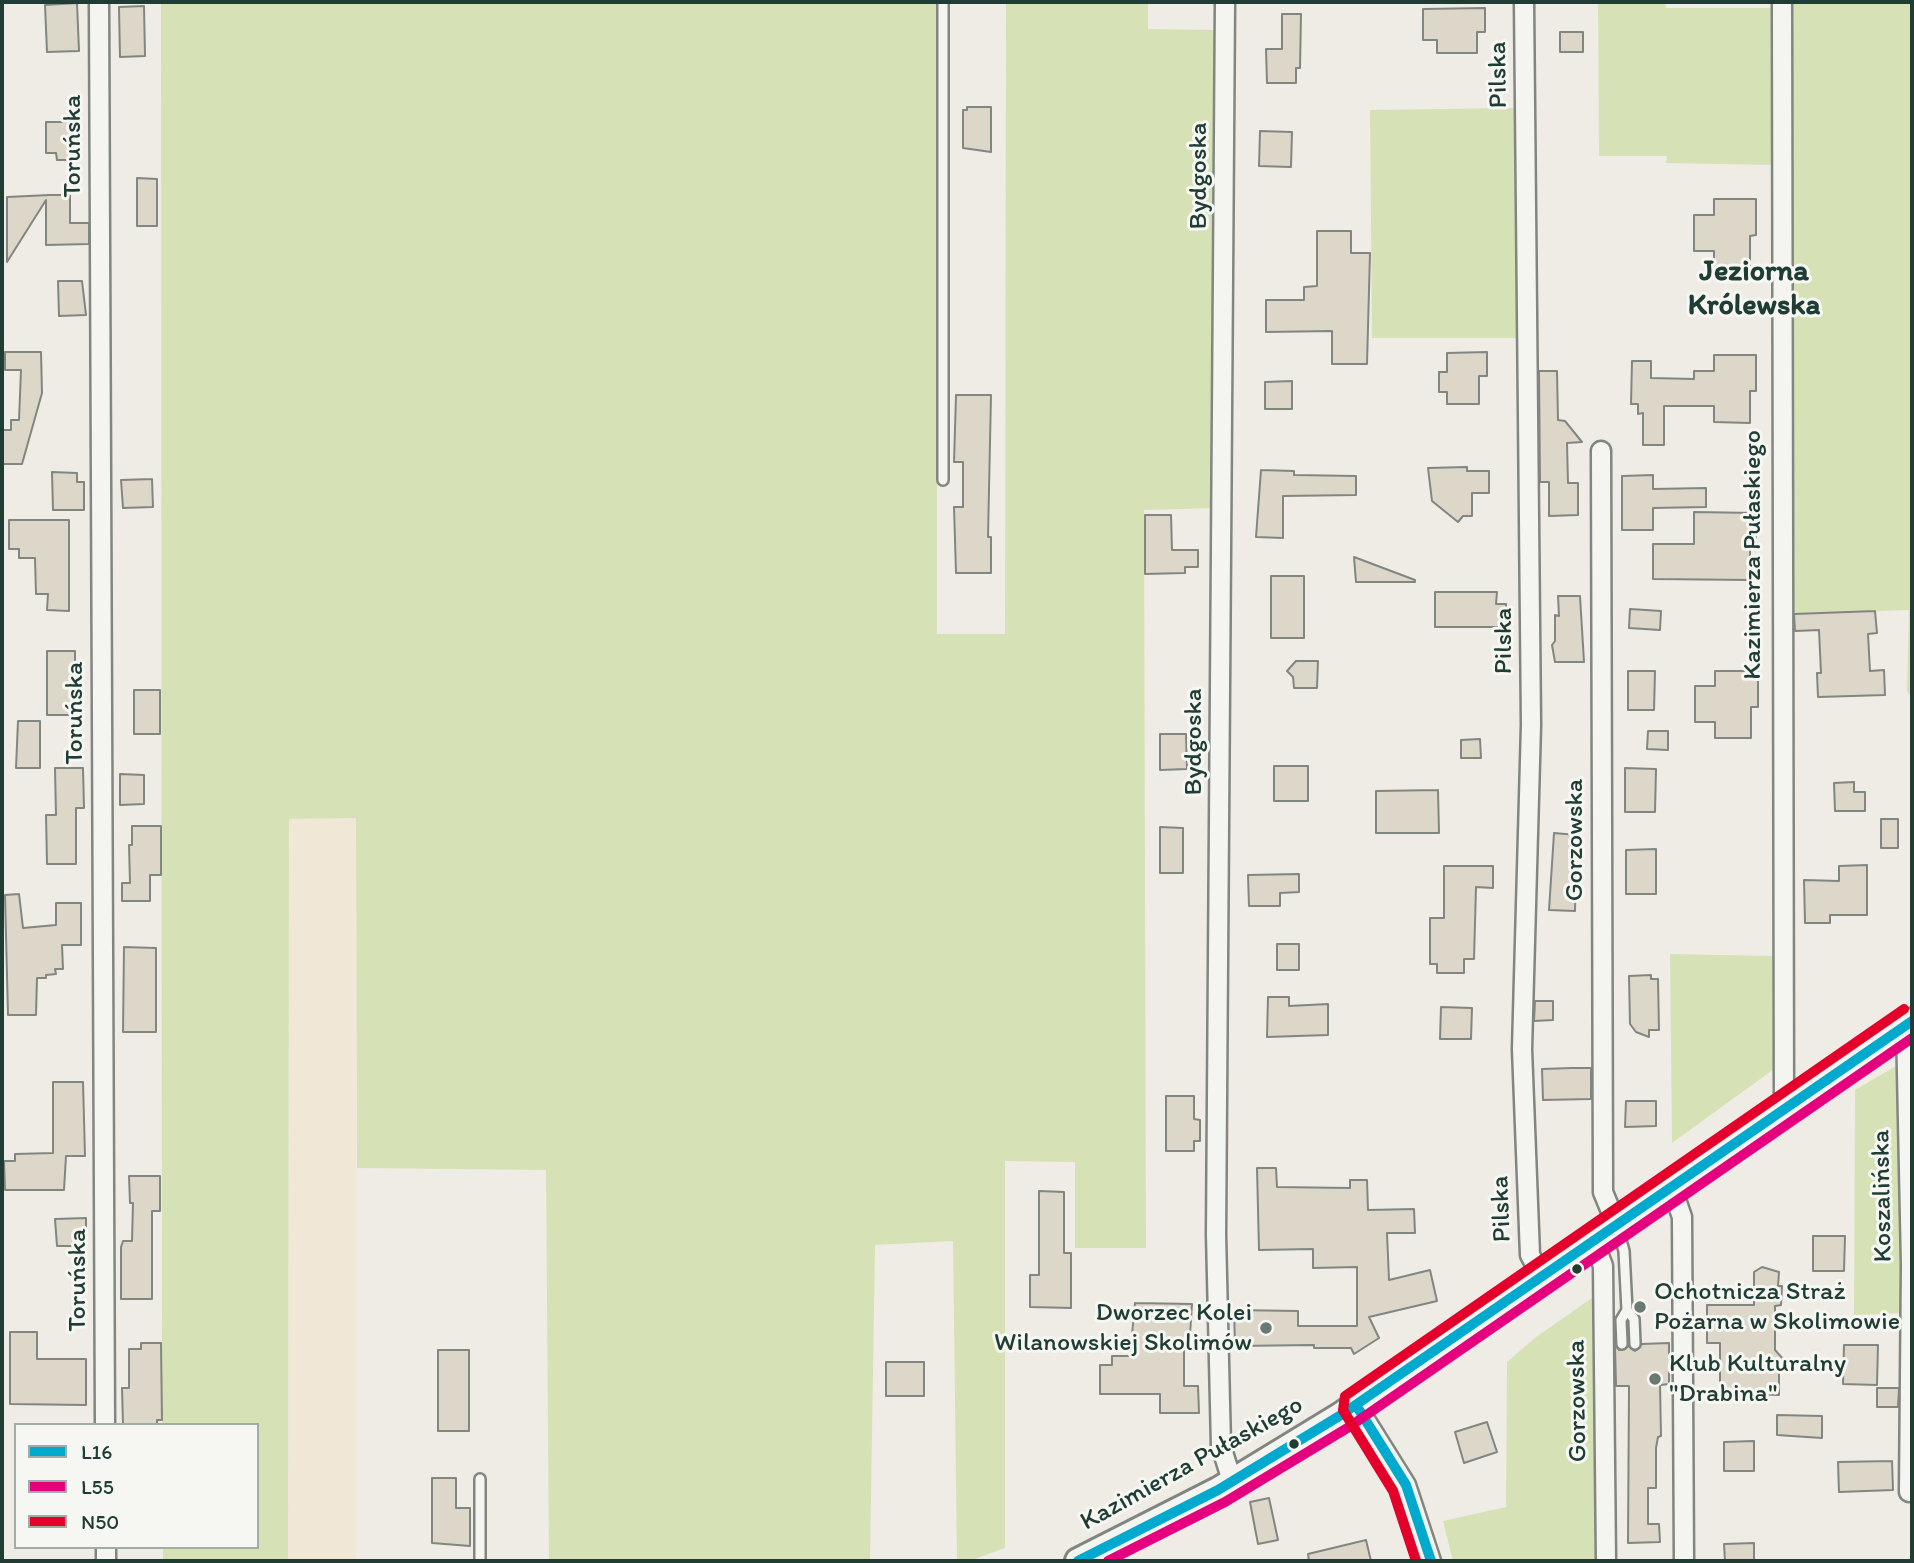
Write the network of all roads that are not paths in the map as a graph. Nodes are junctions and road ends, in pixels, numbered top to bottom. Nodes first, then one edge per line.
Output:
1 (99, 2) edge
2 (943, 2) edge
3 (1225, 2) edge
4 (1524, 2) edge
5 (1782, 2) edge
6 (1601, 451) dead end
7 (943, 480) dead end
8 (1909, 1023) edge
9 (1784, 1108) junction
10 (1672, 1188) junction
11 (1617, 1226) junction
12 (1594, 1242) junction
13 (1542, 1277) junction
14 (1627, 1310) junction
15 (1622, 1344) dead end
16 (1635, 1344) dead end
17 (1356, 1405) junction
18 (105, 1423) edge
19 (480, 1479) dead end
20 (1232, 1481) junction
21 (1909, 1492) dead end
22 (480, 1561) edge
23 (1078, 1561) edge
24 (1431, 1561) edge
25 (1606, 1561) edge
26 (1684, 1561) edge

1 - 18 street, Toruńska
2 - 7 lane
3 - 20 street, Bydgoska
4 - 13 street, Pilska
5 - 9 street, Kazimierza Pułaskiego
6 - 11 street, Gorzowska
8 - 9 main road, Kazimierza Pułaskiego
8 - 21 street, Koszalińska
9 - 10 main road, Kazimierza Pułaskiego
10 - 11 main road, Kazimierza Pułaskiego
10 - 26 street
11 - 12 main road, Kazimierza Pułaskiego
11 - 14 lane
12 - 13 main road, Kazimierza Pułaskiego
12 - 25 street, Gorzowska
13 - 17 main road, Kazimierza Pułaskiego
14 - 15 lane
14 - 16 lane
17 - 20 main road, Kazimierza Pułaskiego
17 - 24 street
19 - 22 lane
20 - 23 main road, Kazimierza Pułaskiego

